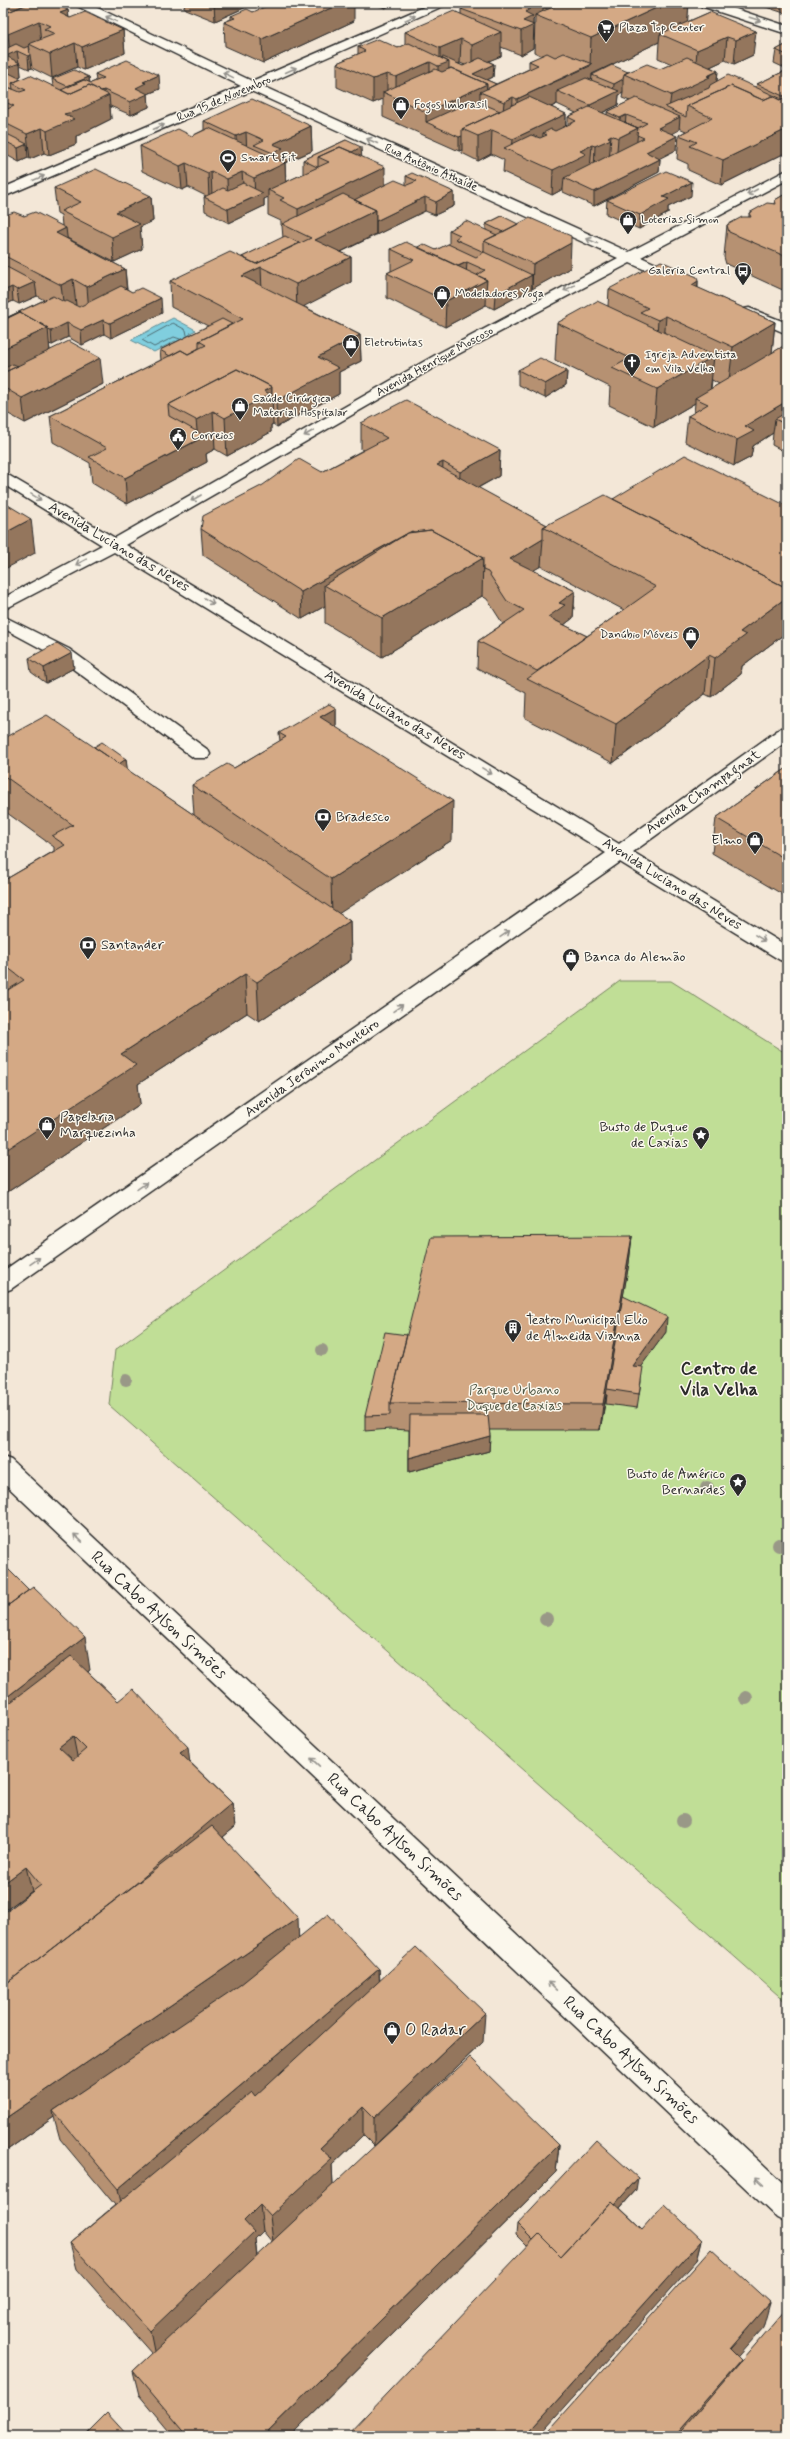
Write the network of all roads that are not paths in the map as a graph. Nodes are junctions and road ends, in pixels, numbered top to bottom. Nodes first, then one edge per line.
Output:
1 (77, 3) edge
2 (444, 3) edge
3 (705, 3) edge
4 (787, 30) edge
5 (253, 87) junction
6 (787, 174) edge
7 (3, 193) edge
8 (628, 257) junction
9 (693, 287) edge
10 (737, 306) edge
11 (787, 329) edge
12 (3, 477) edge
13 (116, 544) junction
14 (3, 605) edge
15 (3, 621) edge
16 (787, 732) edge
17 (201, 754) dead end
18 (620, 851) junction
19 (787, 955) edge
20 (3, 1283) edge
21 (3, 1467) edge
22 (787, 2208) edge

5 -> 1 main road, Rua Antônio Athaíde
5 -> 2 main road, Rua 15 de Novembro
3 -> 4 main road
7 -> 5 main road, Rua 15 de Novembro
8 -> 5 main road, Rua Antônio Athaíde
6 -> 8 main road, Avenida Henrique Moscoso
8 - 9 main road, Rua Antônio Athaíde
8 -> 13 main road, Avenida Henrique Moscoso
10 - 11 main road
12 -> 13 main road, Avenida Luciano das Neves
13 -> 14 main road, Avenida Henrique Moscoso
13 -> 18 main road, Avenida Luciano das Neves
15 - 17 main road
16 - 18 main road, Avenida Champagnat
18 -> 19 main road, Avenida Luciano das Neves
20 -> 18 main road, Avenida Jerônimo Monteiro
22 -> 21 main road, Rua Cabo Aylson Simões

